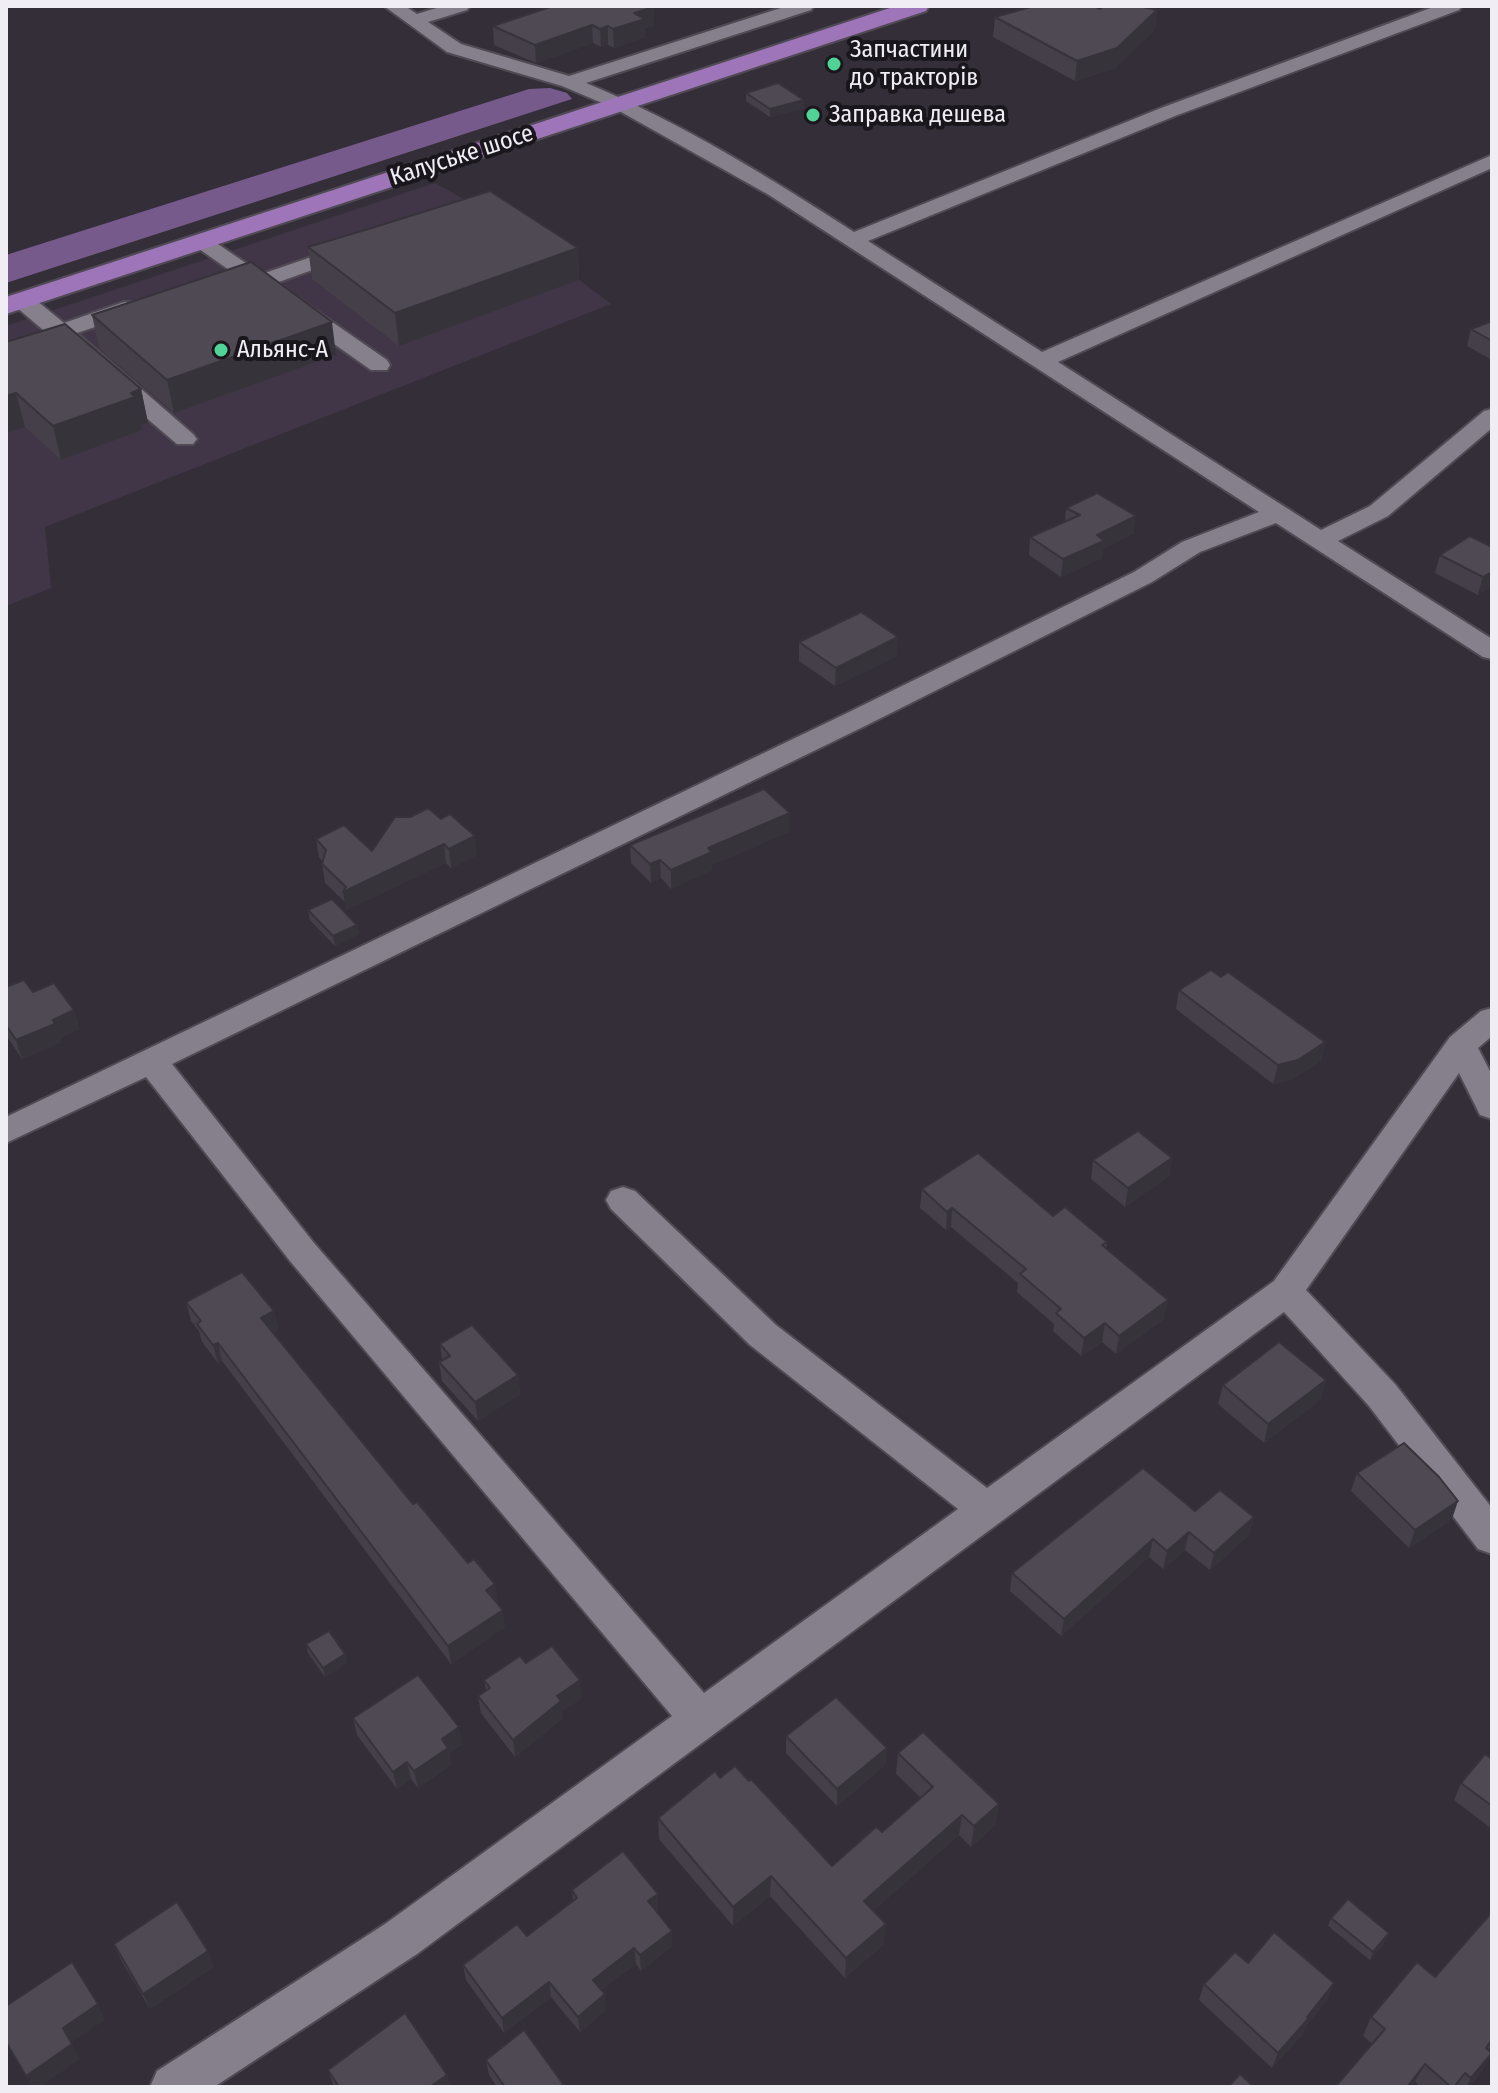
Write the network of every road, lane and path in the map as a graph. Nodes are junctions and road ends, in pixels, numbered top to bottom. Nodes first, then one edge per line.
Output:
1 (393, 6) edge
2 (461, 6) edge
3 (805, 6) edge
4 (918, 6) edge
5 (1453, 6) edge
6 (417, 20) junction
7 (569, 82) junction
8 (621, 104) junction
9 (1492, 161) edge
10 (853, 240) junction
11 (202, 242) junction
12 (369, 244) edge
13 (250, 276) junction
14 (211, 280) edge
15 (151, 301) edge
16 (14, 303) edge
17 (61, 331) junction
18 (1041, 361) junction
19 (379, 365) dead end
20 (1492, 416) edge
21 (1468, 435) junction
22 (185, 439) dead end
23 (1492, 445) edge
24 (1277, 514) junction
25 (1320, 540) junction
26 (1492, 651) edge
27 (1492, 1019) edge
28 (1461, 1045) junction
29 (151, 1061) junction
30 (1492, 1107) edge
31 (6, 1131) edge
32 (623, 1200) dead end
33 (1286, 1291) junction
34 (987, 1510) junction
35 (1492, 1537) edge
36 (702, 1721) junction
37 (173, 2087) edge

1 - 6 street
2 - 6 street
3 - 7 street
4 - 8 main road, Калуське шосе
5 - 10 street
6 - 7 street
7 - 8 street
8 - 10 street
8 - 11 main road, Калуське шосе
9 - 18 street
10 - 18 street
11 - 13 street
11 - 16 main road, Калуське шосе
12 - 13 street
13 - 14 street
13 - 19 street
15 - 17 street
16 - 17 street
17 - 22 street
18 - 24 street
20 - 21 street
21 - 23 street
21 - 25 street
24 - 25 street
24 - 29 street
25 - 26 street
27 - 28 street
28 - 30 street
28 - 33 street
29 - 31 street
29 - 36 street
32 - 34 street
33 - 34 street
33 - 35 street
34 - 36 street
36 - 37 street

